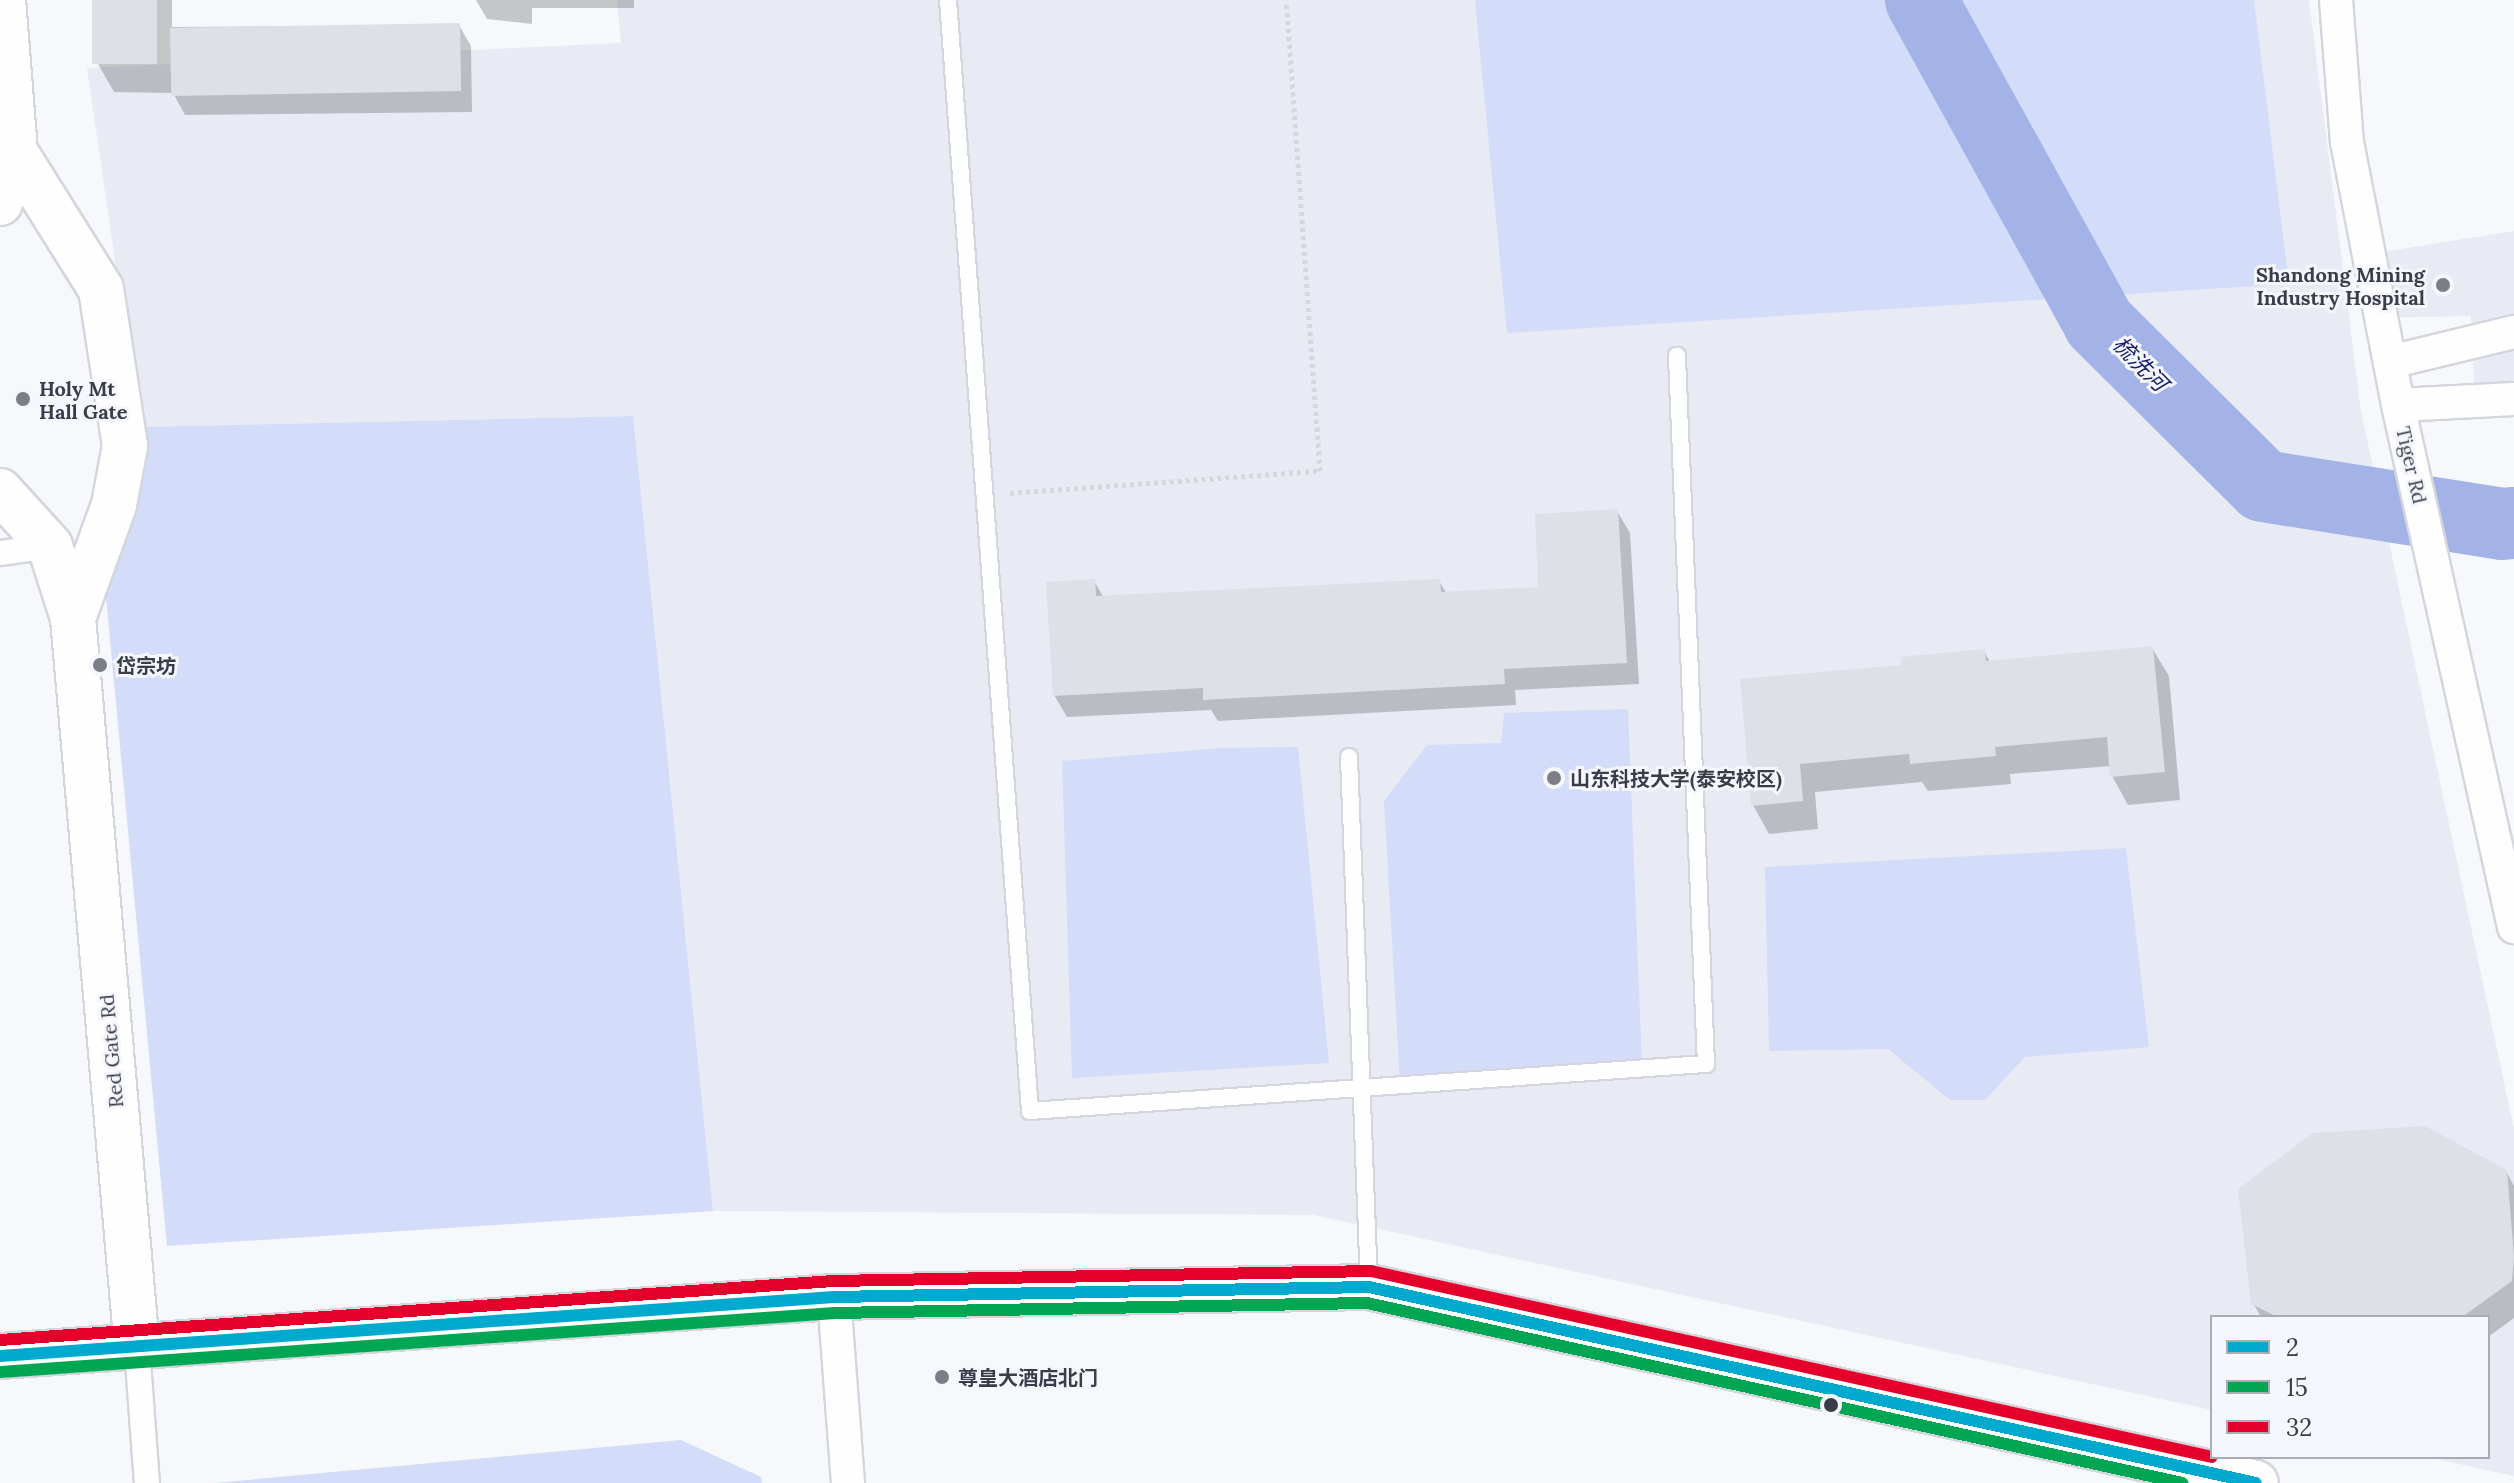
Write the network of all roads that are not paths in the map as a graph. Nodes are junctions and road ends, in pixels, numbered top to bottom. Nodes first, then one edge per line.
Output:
1 (3, 0) edge
2 (948, 0) edge
3 (2336, 0) edge
4 (15, 152) junction
5 (0, 203) edge
6 (2514, 332) edge
7 (1677, 356) dead end
8 (2390, 362) junction
9 (2514, 399) edge
10 (2398, 405) junction
11 (0, 491) edge
12 (50, 546) junction
13 (0, 553) edge
14 (73, 618) junction
15 (1349, 757) dead end
16 (2514, 927) edge
17 (1362, 1087) junction
18 (1369, 1287) junction
19 (834, 1297) junction
20 (137, 1348) junction
21 (0, 1356) edge
22 (147, 1483) edge
23 (848, 1483) edge
24 (2256, 1483) edge

1 - 4 main road
2 - 17 lane
3 - 8 street, Tiger Rd
4 - 5 main road
4 - 14 main road
6 - 8 street
7 - 17 lane
8 - 10 street, Tiger Rd
9 - 10 street
10 - 16 street, Tiger Rd
11 - 12 main road
12 - 13 street
12 - 14 main road
14 - 20 main road, Red Gate Rd
15 - 17 lane
17 - 18 lane
18 - 19 main road
18 - 24 main road
19 - 20 main road
19 - 23 street
20 - 21 main road
20 - 22 street, Red Gate Rd

